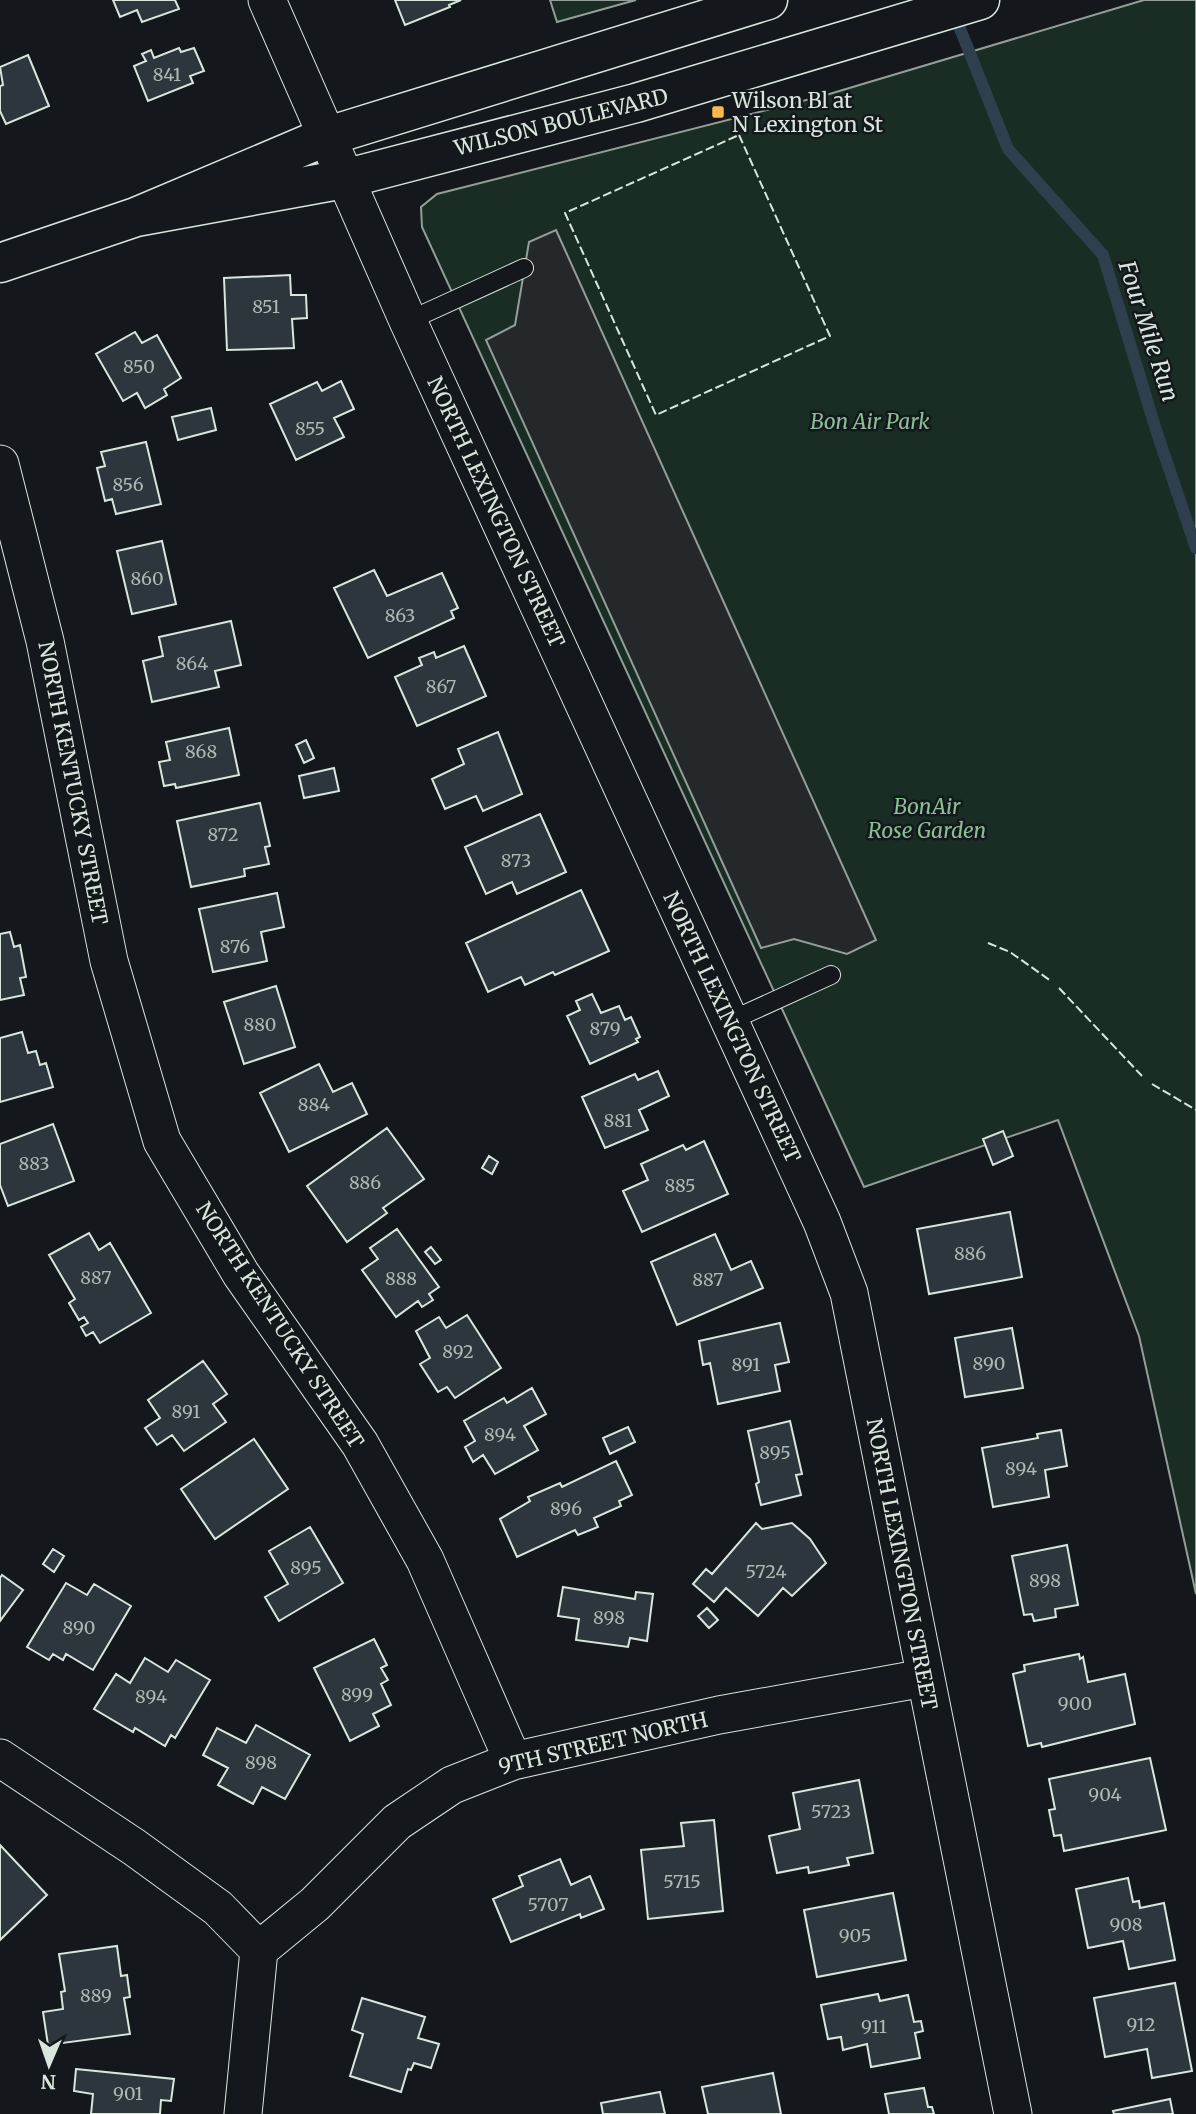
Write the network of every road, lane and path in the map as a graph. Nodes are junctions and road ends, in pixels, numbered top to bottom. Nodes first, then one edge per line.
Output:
1 (267, 0) edge
2 (768, 0) edge
3 (980, 0) edge
4 (325, 137) junction
5 (344, 179) junction
6 (136, 217) junction
7 (0, 263) edge
8 (524, 268) dead end
9 (408, 321) junction
10 (0, 464) edge
11 (831, 975) dead end
12 (730, 1021) junction
13 (924, 1678) junction
14 (0, 1758) edge
15 (513, 1761) junction
16 (259, 1951) junction
17 (243, 2114) edge
18 (1013, 2114) edge

1 - 4 street, NORTH LEXINGTON STREET
2 - 4 main road, WILSON BOULEVARD
3 - 5 main road, WILSON BOULEVARD
4 - 5 street, NORTH LEXINGTON STREET
4 - 6 main road, WILSON BOULEVARD
5 - 6 main road, WILSON BOULEVARD
5 - 9 street, NORTH LEXINGTON STREET
6 - 7 main road, WILSON BOULEVARD
8 - 9 lane
9 - 12 street, NORTH LEXINGTON STREET
10 - 15 street, NORTH KENTUCKY STREET
11 - 12 lane
12 - 13 street, NORTH LEXINGTON STREET
13 - 15 street, 9TH STREET NORTH
13 - 18 street, NORTH LEXINGTON STREET
14 - 16 street
15 - 16 street, 9TH STREET NORTH
16 - 17 street

